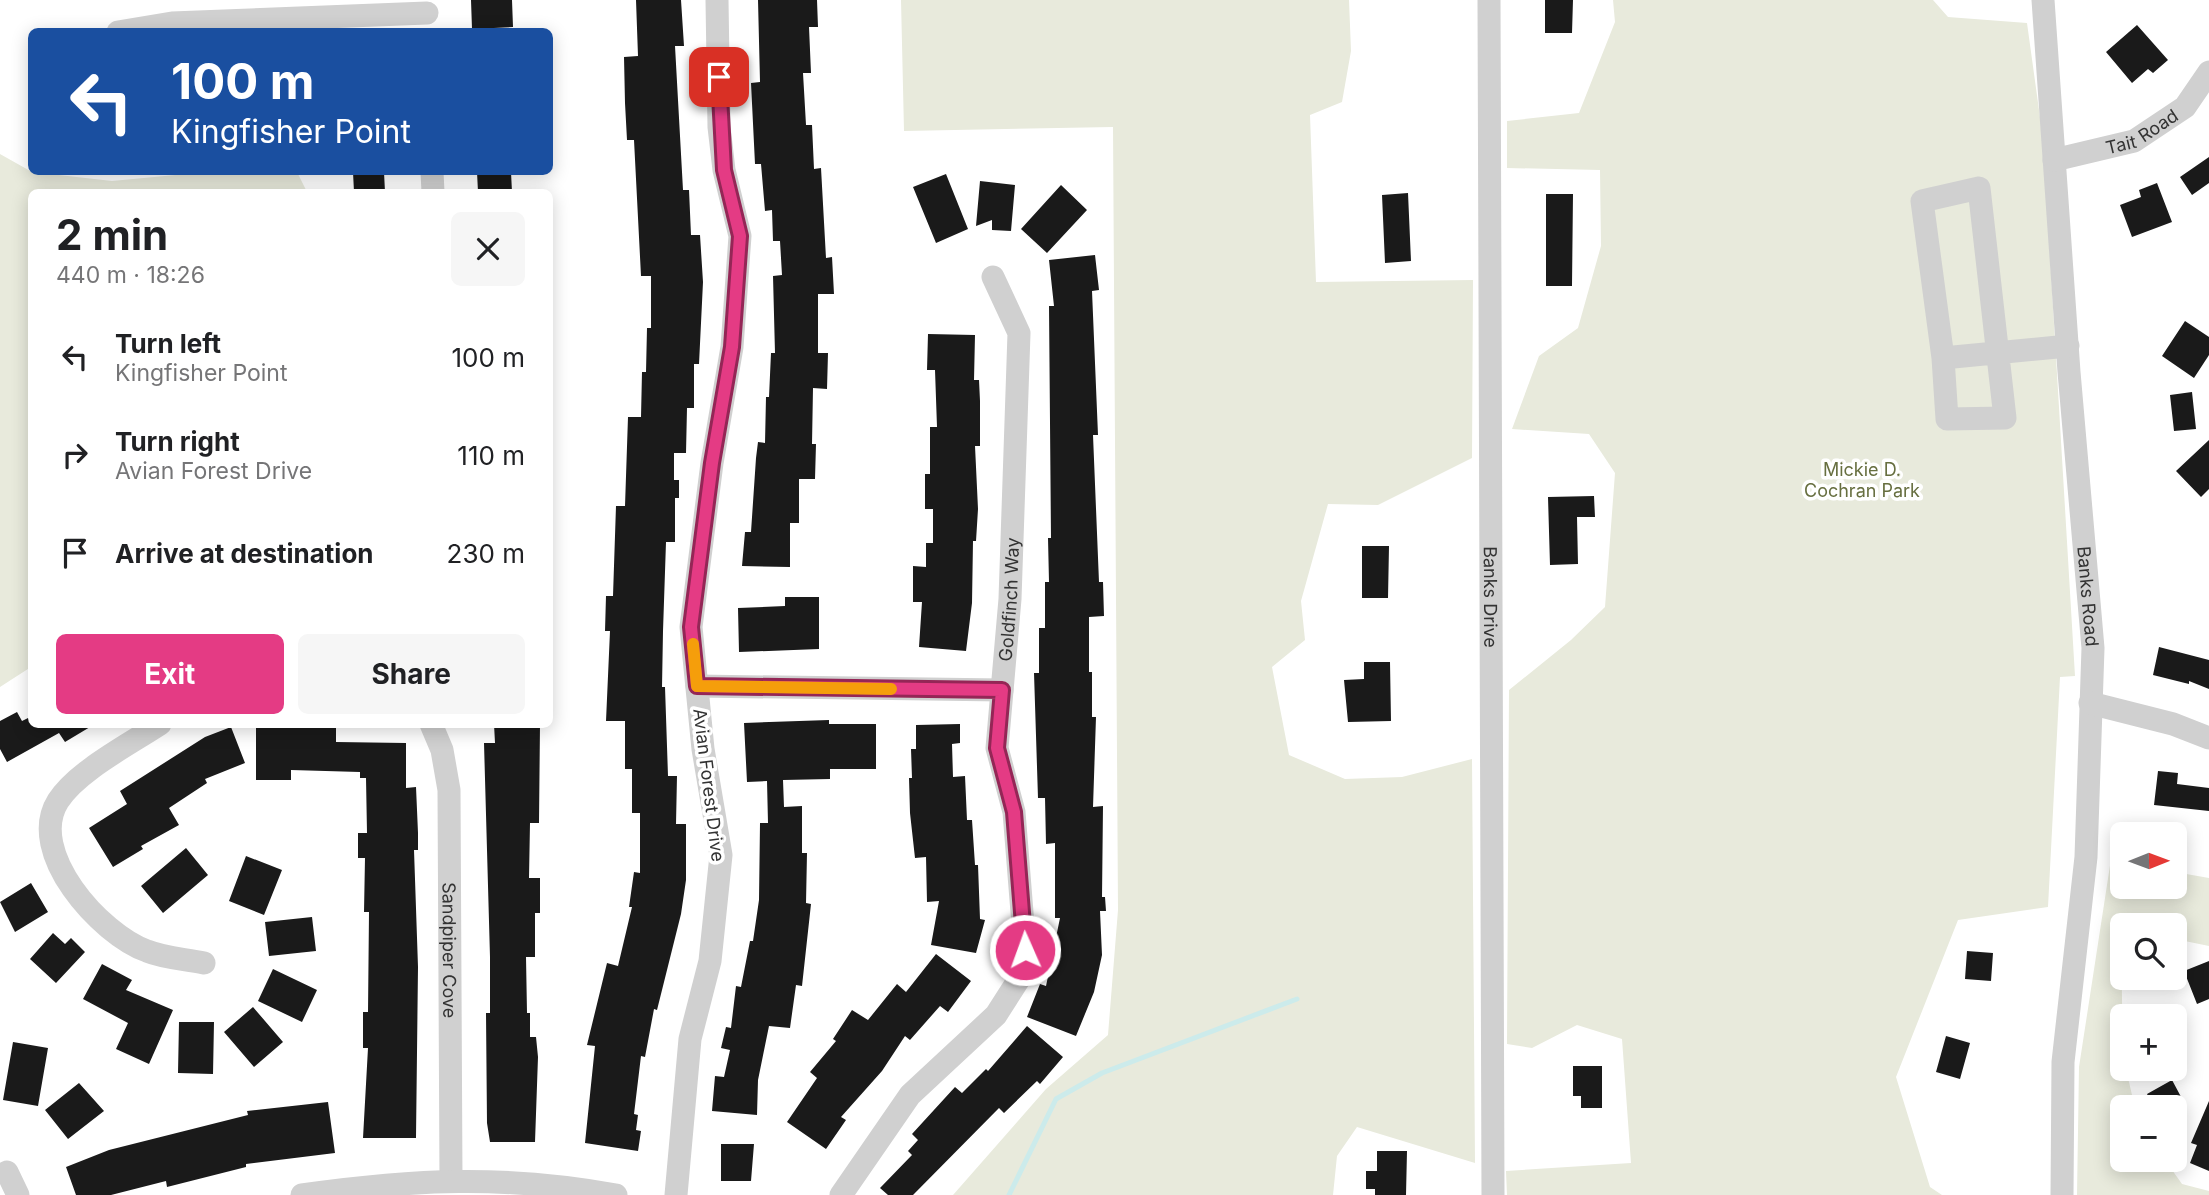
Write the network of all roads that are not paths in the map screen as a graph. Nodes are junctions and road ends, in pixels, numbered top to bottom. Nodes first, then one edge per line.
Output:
1 (717, 0) edge
2 (1489, 0) edge
3 (2043, 0) edge
4 (427, 15) edge
5 (142, 28) edge
6 (2209, 72) edge
7 (2054, 160) junction
8 (993, 277) dead end
9 (2067, 346) junction
10 (2000, 353) junction
11 (1943, 358) junction
12 (697, 686) junction
13 (1002, 690) junction
14 (2090, 704) junction
15 (154, 728) edge
16 (433, 728) edge
17 (2209, 738) edge
18 (204, 963) dead end
19 (7, 1172) dead end
20 (451, 1179) junction
21 (18, 1195) edge
22 (302, 1195) edge
23 (616, 1195) edge
24 (677, 1195) edge
25 (841, 1195) edge
26 (1493, 1195) edge
27 (2062, 1195) edge

1 - 12 street, Avian Forest Drive
2 - 26 street, Banks Drive
3 - 7 street, Banks Road
4 - 5 street
6 - 7 street, Tait Road
7 - 9 street, Banks Road
8 - 13 street, Goldfinch Way
9 - 10 street
9 - 14 street, Banks Road
10 - 11 street
10 - 11 street
10 - 11 street
12 - 13 street
12 - 24 street, Avian Forest Drive
13 - 25 street, Goldfinch Way
14 - 17 street
14 - 27 street, Banks Road
15 - 18 street
16 - 20 street, Sandpiper Cove
19 - 21 street
20 - 22 street
20 - 23 street

